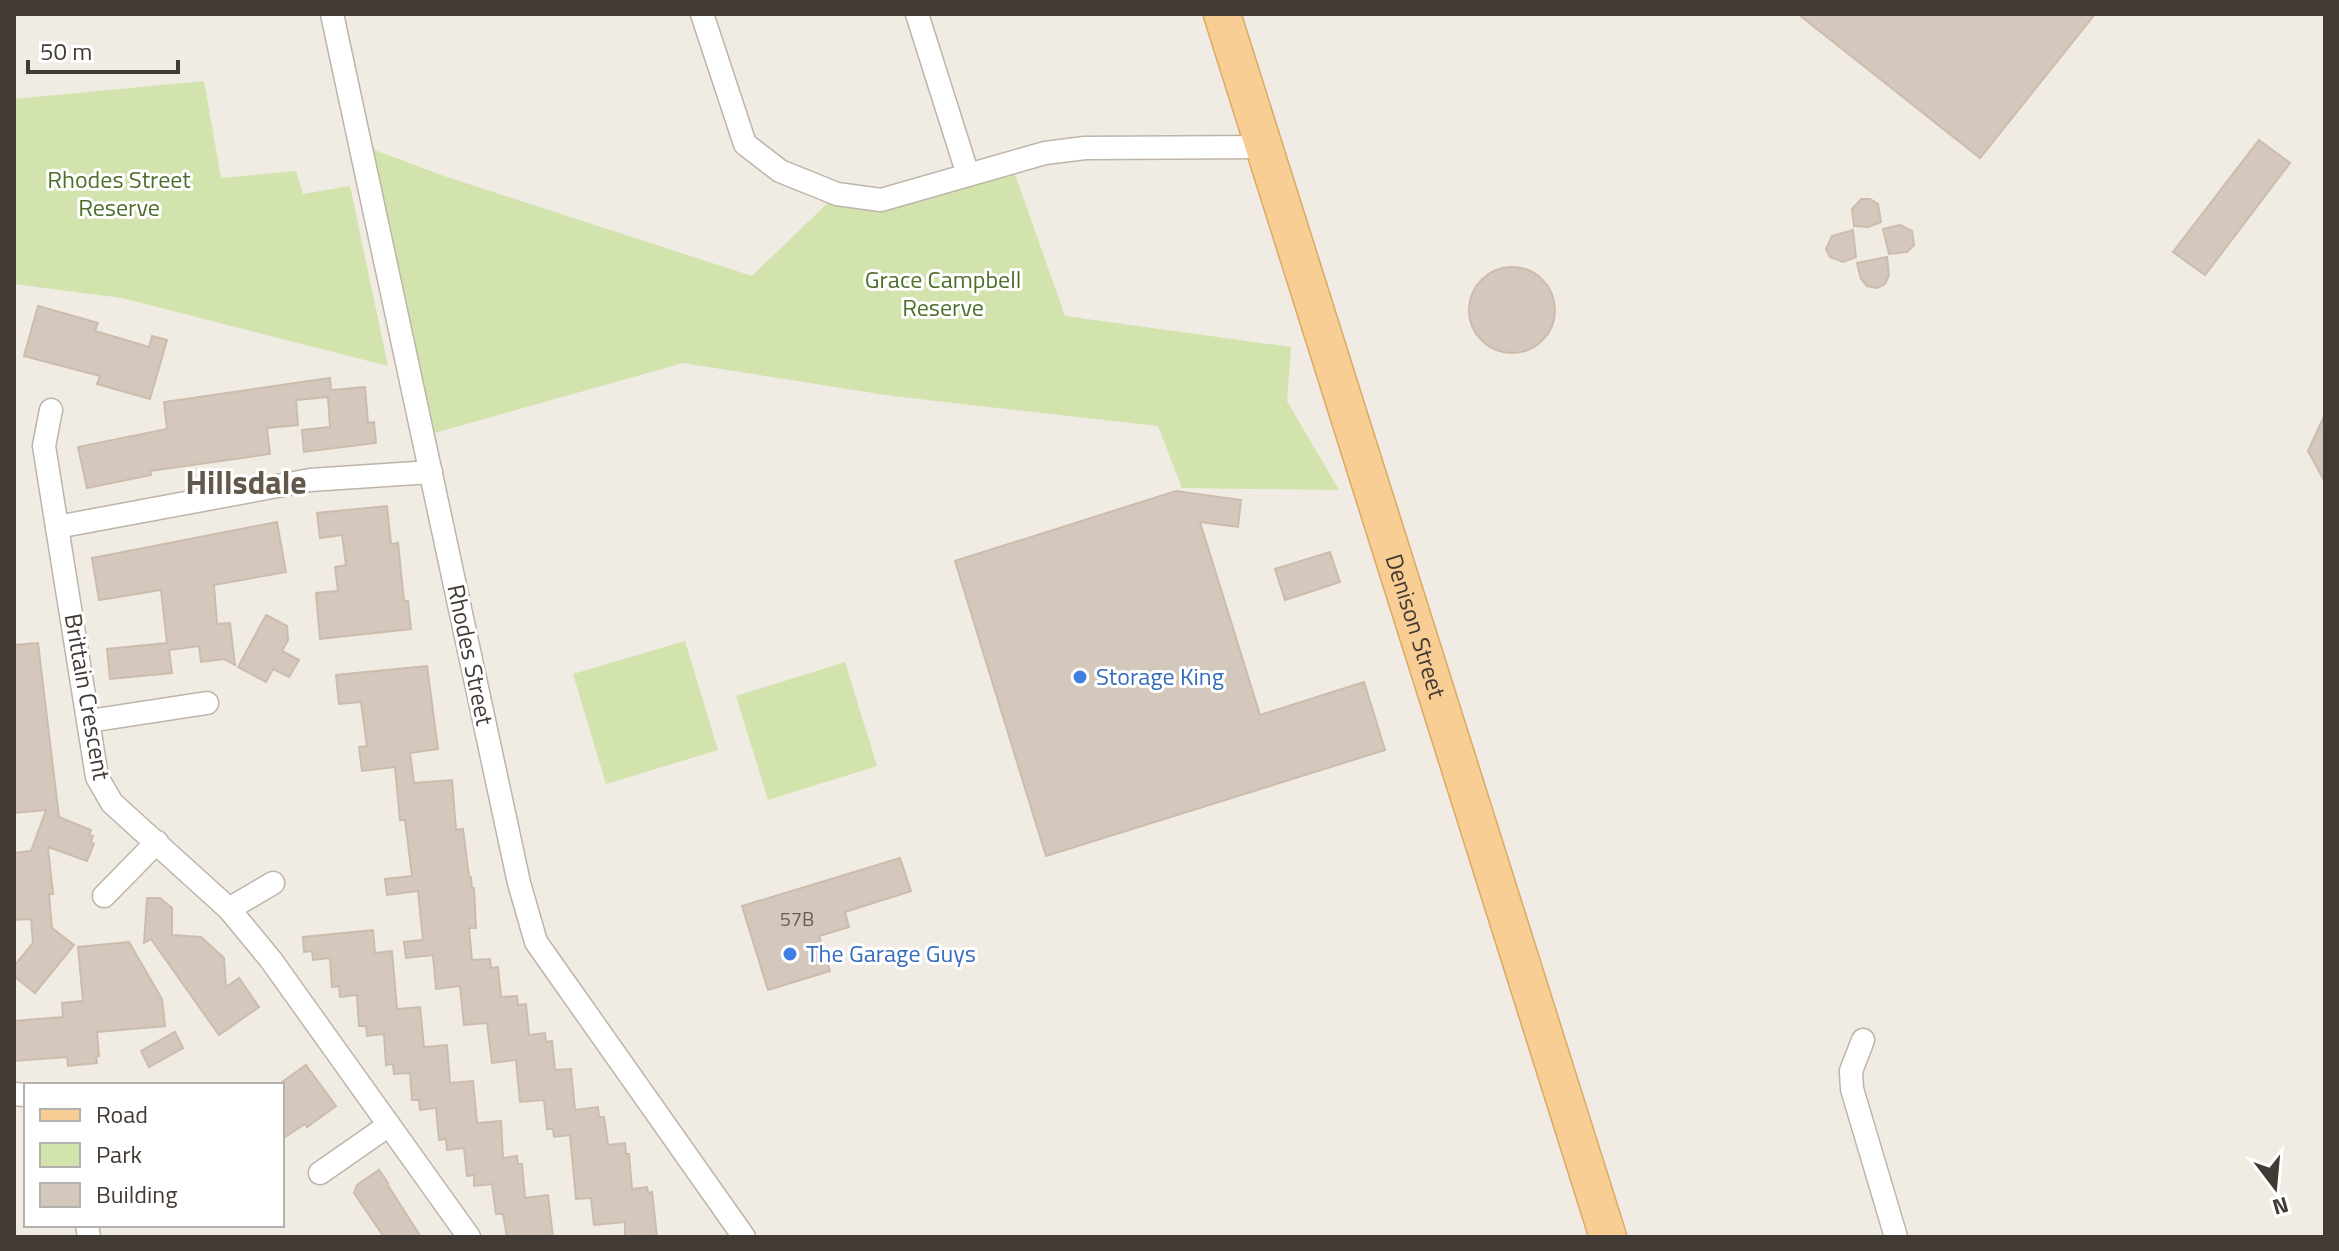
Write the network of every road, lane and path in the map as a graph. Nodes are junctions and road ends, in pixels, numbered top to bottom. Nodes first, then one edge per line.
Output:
1 (332, 14) edge
2 (702, 14) edge
3 (917, 14) edge
4 (1222, 14) edge
5 (1264, 147) junction
6 (968, 175) junction
7 (51, 410) dead end
8 (431, 472) junction
9 (57, 527) junction
10 (207, 703) dead end
11 (89, 721) junction
12 (157, 842) junction
13 (273, 883) dead end
14 (104, 896) dead end
15 (229, 909) junction
16 (1863, 1040) dead end
17 (389, 1125) junction
18 (320, 1173) dead end
19 (469, 1237) edge
20 (744, 1237) edge
21 (1608, 1237) edge
22 (1896, 1237) edge

1 - 8 street, Rhodes Street
2 - 6 street
3 - 6 street
4 - 5 main road, Denison Street
5 - 6 street
5 - 21 main road, Denison Street
7 - 9 street, Brittain Crescent
8 - 9 street
8 - 20 street, Rhodes Street
9 - 11 street, Brittain Crescent
10 - 11 street
11 - 12 street, Brittain Crescent
12 - 14 street
12 - 15 street, Brittain Crescent
13 - 15 street
15 - 17 street, Brittain Crescent
16 - 22 street
17 - 18 street
17 - 19 street, Brittain Crescent

